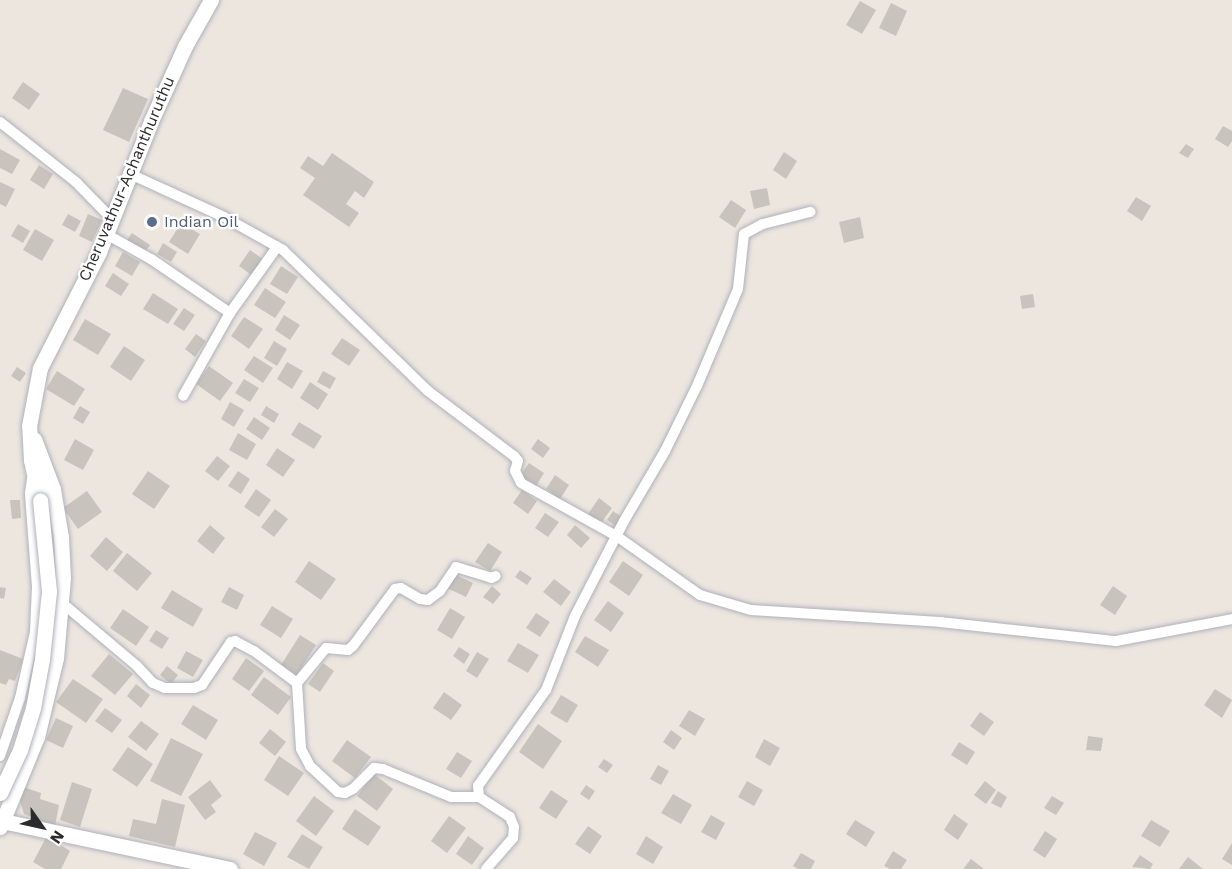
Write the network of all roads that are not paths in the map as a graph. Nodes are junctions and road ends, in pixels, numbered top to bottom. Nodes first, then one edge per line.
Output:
1 (211, 0) edge
2 (0, 122) edge
3 (128, 173) junction
4 (810, 212) dead end
5 (112, 219) junction
6 (106, 234) junction
7 (278, 247) junction
8 (230, 313) junction
9 (183, 396) dead end
10 (29, 426) junction
11 (33, 468) junction
12 (618, 537) junction
13 (496, 576) dead end
14 (61, 603) junction
15 (1232, 619) edge
16 (297, 683) junction
17 (0, 756) edge
18 (0, 772) edge
19 (18, 780) junction
20 (0, 793) edge
21 (479, 797) junction
22 (1, 824) edge
23 (230, 869) edge
24 (486, 869) edge

1 - 3 main road, Cheruvathur-Achanthuruthu
2 - 5 street
3 - 5 main road, Cheruvathur-Achanthuruthu
3 - 7 street
4 - 12 street
5 - 6 main road, Cheruvathur-Achanthuruthu
6 - 8 street
6 - 10 main road, Cheruvathur-Achanthuruthu
7 - 8 street
7 - 12 street
8 - 9 street
10 - 11 main road, Cheruvathur-Achanthuruthu
10 - 14 main road
11 - 17 street
11 - 20 main road, Cheruvathur-Achanthuruthu, bridge
12 - 15 street
12 - 21 street
13 - 16 street
14 - 16 street
14 - 19 main road
16 - 21 street
18 - 19 street
19 - 22 main road
21 - 24 street
22 - 23 main road

